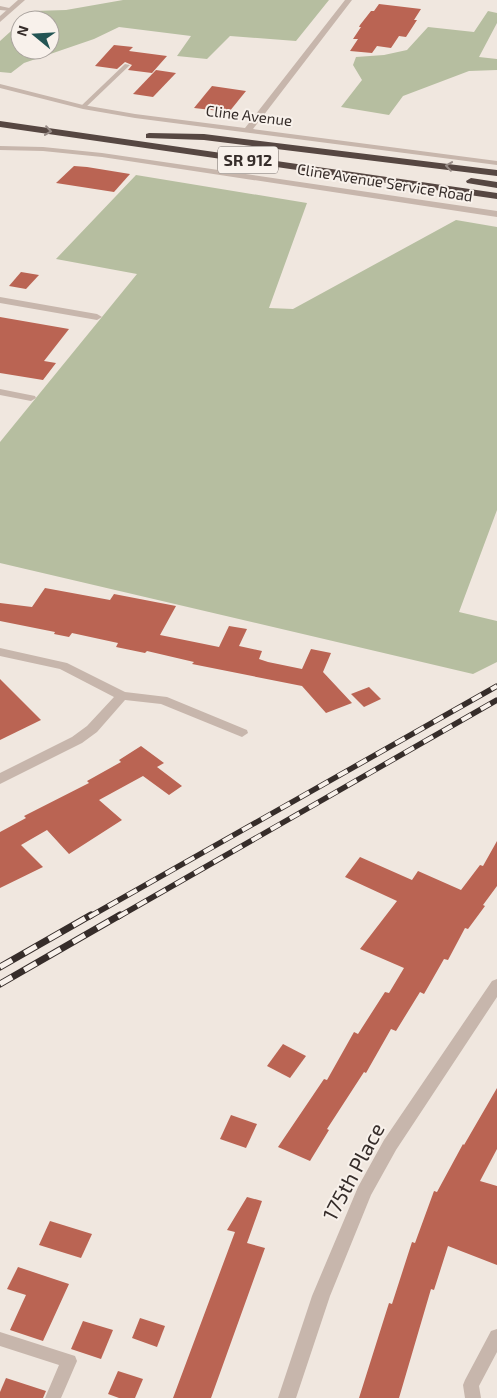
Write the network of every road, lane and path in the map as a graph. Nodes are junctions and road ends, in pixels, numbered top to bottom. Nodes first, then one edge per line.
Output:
1 (22, 0) edge
2 (349, 0) edge
3 (0, 8) edge
4 (12, 9) junction
5 (0, 20) edge
6 (127, 65) dead end
7 (0, 86) edge
8 (83, 107) junction
9 (0, 114) edge
10 (0, 124) edge
11 (247, 131) junction
12 (149, 136) junction
13 (0, 148) edge
14 (497, 163) edge
15 (497, 173) edge
16 (497, 185) edge
17 (497, 196) edge
18 (497, 214) edge
19 (0, 300) edge
20 (97, 317) dead end
21 (0, 392) edge
22 (31, 398) dead end
23 (0, 652) edge
24 (122, 696) junction
25 (242, 733) dead end
26 (0, 779) edge
27 (497, 985) edge
28 (497, 1336) edge
29 (0, 1339) edge
30 (53, 1398) edge
31 (287, 1398) edge
32 (473, 1398) edge

1 - 4 street
2 - 11 street
3 - 4 lane
4 - 5 street
6 - 8 lane
7 - 8 street, Cline Avenue
8 - 11 street, Cline Avenue
9 - 12 highway, Cline Avenue / SR 912
10 -> 17 highway, SR 912
11 - 14 street, Cline Avenue
15 -> 12 highway
12 - 16 highway, Cline Avenue / SR 912
13 - 18 street, Cline Avenue Service Road
19 - 20 street
21 - 22 street
23 - 24 street
24 - 25 street
24 - 26 street
27 - 31 street, 175th Place
28 - 32 lane
29 - 30 lane

